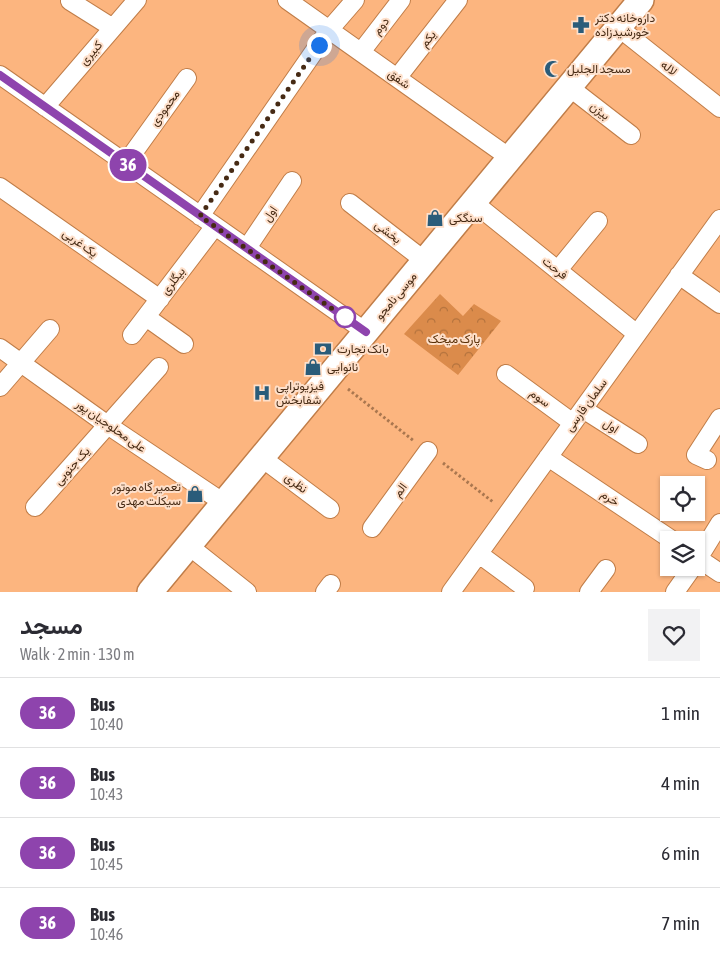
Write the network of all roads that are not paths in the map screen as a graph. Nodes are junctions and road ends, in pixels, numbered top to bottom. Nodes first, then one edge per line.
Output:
1 (137, 0) edge
2 (287, 0) edge
3 (355, 0) edge
4 (401, 0) edge
5 (458, 0) edge
6 (641, 0) edge
7 (70, 1) edge
8 (113, 28) junction
9 (618, 28) junction
10 (330, 30) junction
11 (361, 52) junction
12 (0, 75) edge
13 (187, 78) dead end
14 (397, 78) junction
15 (569, 87) junction
16 (45, 107) junction
17 (720, 108) edge
18 (631, 135) dead end
19 (510, 158) junction
20 (126, 163) junction
21 (292, 180) dead end
22 (0, 187) edge
23 (473, 202) junction
24 (350, 203) dead end
25 (200, 216) junction
26 (720, 219) edge
27 (598, 221) dead end
28 (215, 226) junction
29 (247, 248) junction
30 (425, 261) junction
31 (558, 270) junction
32 (679, 276) junction
33 (160, 299) junction
34 (720, 304) edge
35 (146, 317) junction
36 (50, 329) dead end
37 (366, 332) junction
38 (637, 334) junction
39 (132, 335) dead end
40 (184, 344) dead end
41 (0, 348) edge
42 (22, 363) junction
43 (159, 367) dead end
44 (506, 374) dead end
45 (0, 387) edge
46 (578, 416) junction
47 (720, 418) edge
48 (109, 426) junction
49 (638, 444) dead end
50 (428, 451) dead end
51 (548, 457) junction
52 (262, 458) junction
53 (707, 460) dead end
54 (224, 503) junction
55 (35, 507) dead end
56 (330, 509) dead end
57 (720, 523) edge
58 (372, 528) dead end
59 (660, 532) edge
60 (189, 546) junction
61 (705, 547) edge
62 (479, 554) junction
63 (705, 566) edge
64 (606, 569) dead end
65 (720, 573) edge
66 (686, 576) edge
67 (525, 588) dead end
68 (150, 592) edge
69 (247, 592) edge
70 (451, 592) edge
71 (589, 592) edge
72 (675, 592) edge

1 - 8 street, کبیری
2 - 10 street, شفق
3 - 10 street
4 - 11 street, دوم
5 - 14 street, یکم
6 - 9 main road, موسی نامجو
7 - 8 street
8 - 16 street, کبیری
9 - 15 main road, موسی نامجو
9 - 17 street, لاله
10 - 11 street, شفق
10 - 25 street
11 - 14 street, شفق
12 - 16 street
13 - 20 street, محمودی
14 - 19 street, شفق
15 - 18 street, بیژن
15 - 19 main road, موسی نامجو
16 - 20 street
19 - 23 main road, موسی نامجو
20 - 25 street
21 - 29 street, اول
22 - 33 street, یک غربی
23 - 30 main road, موسی نامجو
23 - 31 street, فرحت
24 - 30 street, بخشی
25 - 28 street
26 - 32 street, سلمان فارسی
27 - 31 street
28 - 29 street
28 - 33 street, بیگلری
29 - 37 street
30 - 37 main road, موسی نامجو
31 - 38 street, فرحت
32 - 34 street
32 - 38 street, سلمان فارسی
33 - 35 street, بیگلری
35 - 39 street, بیگلری
35 - 40 street
36 - 42 street
37 - 52 main road, موسی نامجو
38 - 46 street, سلمان فارسی
41 - 42 street, علی محلوجیان پور
42 - 45 street
42 - 48 street, علی محلوجیان پور
43 - 48 street, یک جنوبی
44 - 46 street, سوم
46 - 49 street, اول
46 - 51 street, سلمان فارسی
47 - 53 street
48 - 54 street, علی محلوجیان پور
48 - 55 street, یک جنوبی
50 - 58 street, الم
51 - 59 street, خرم
51 - 62 street, سلمان فارسی
52 - 54 main road, موسی نامجو
52 - 56 street, نظری
54 - 60 main road, موسی نامجو
57 - 61 street
60 - 68 main road, موسی نامجو
60 - 69 street
62 - 67 street
62 - 70 street, سلمان فارسی
63 - 65 street
64 - 71 street
66 - 72 street

